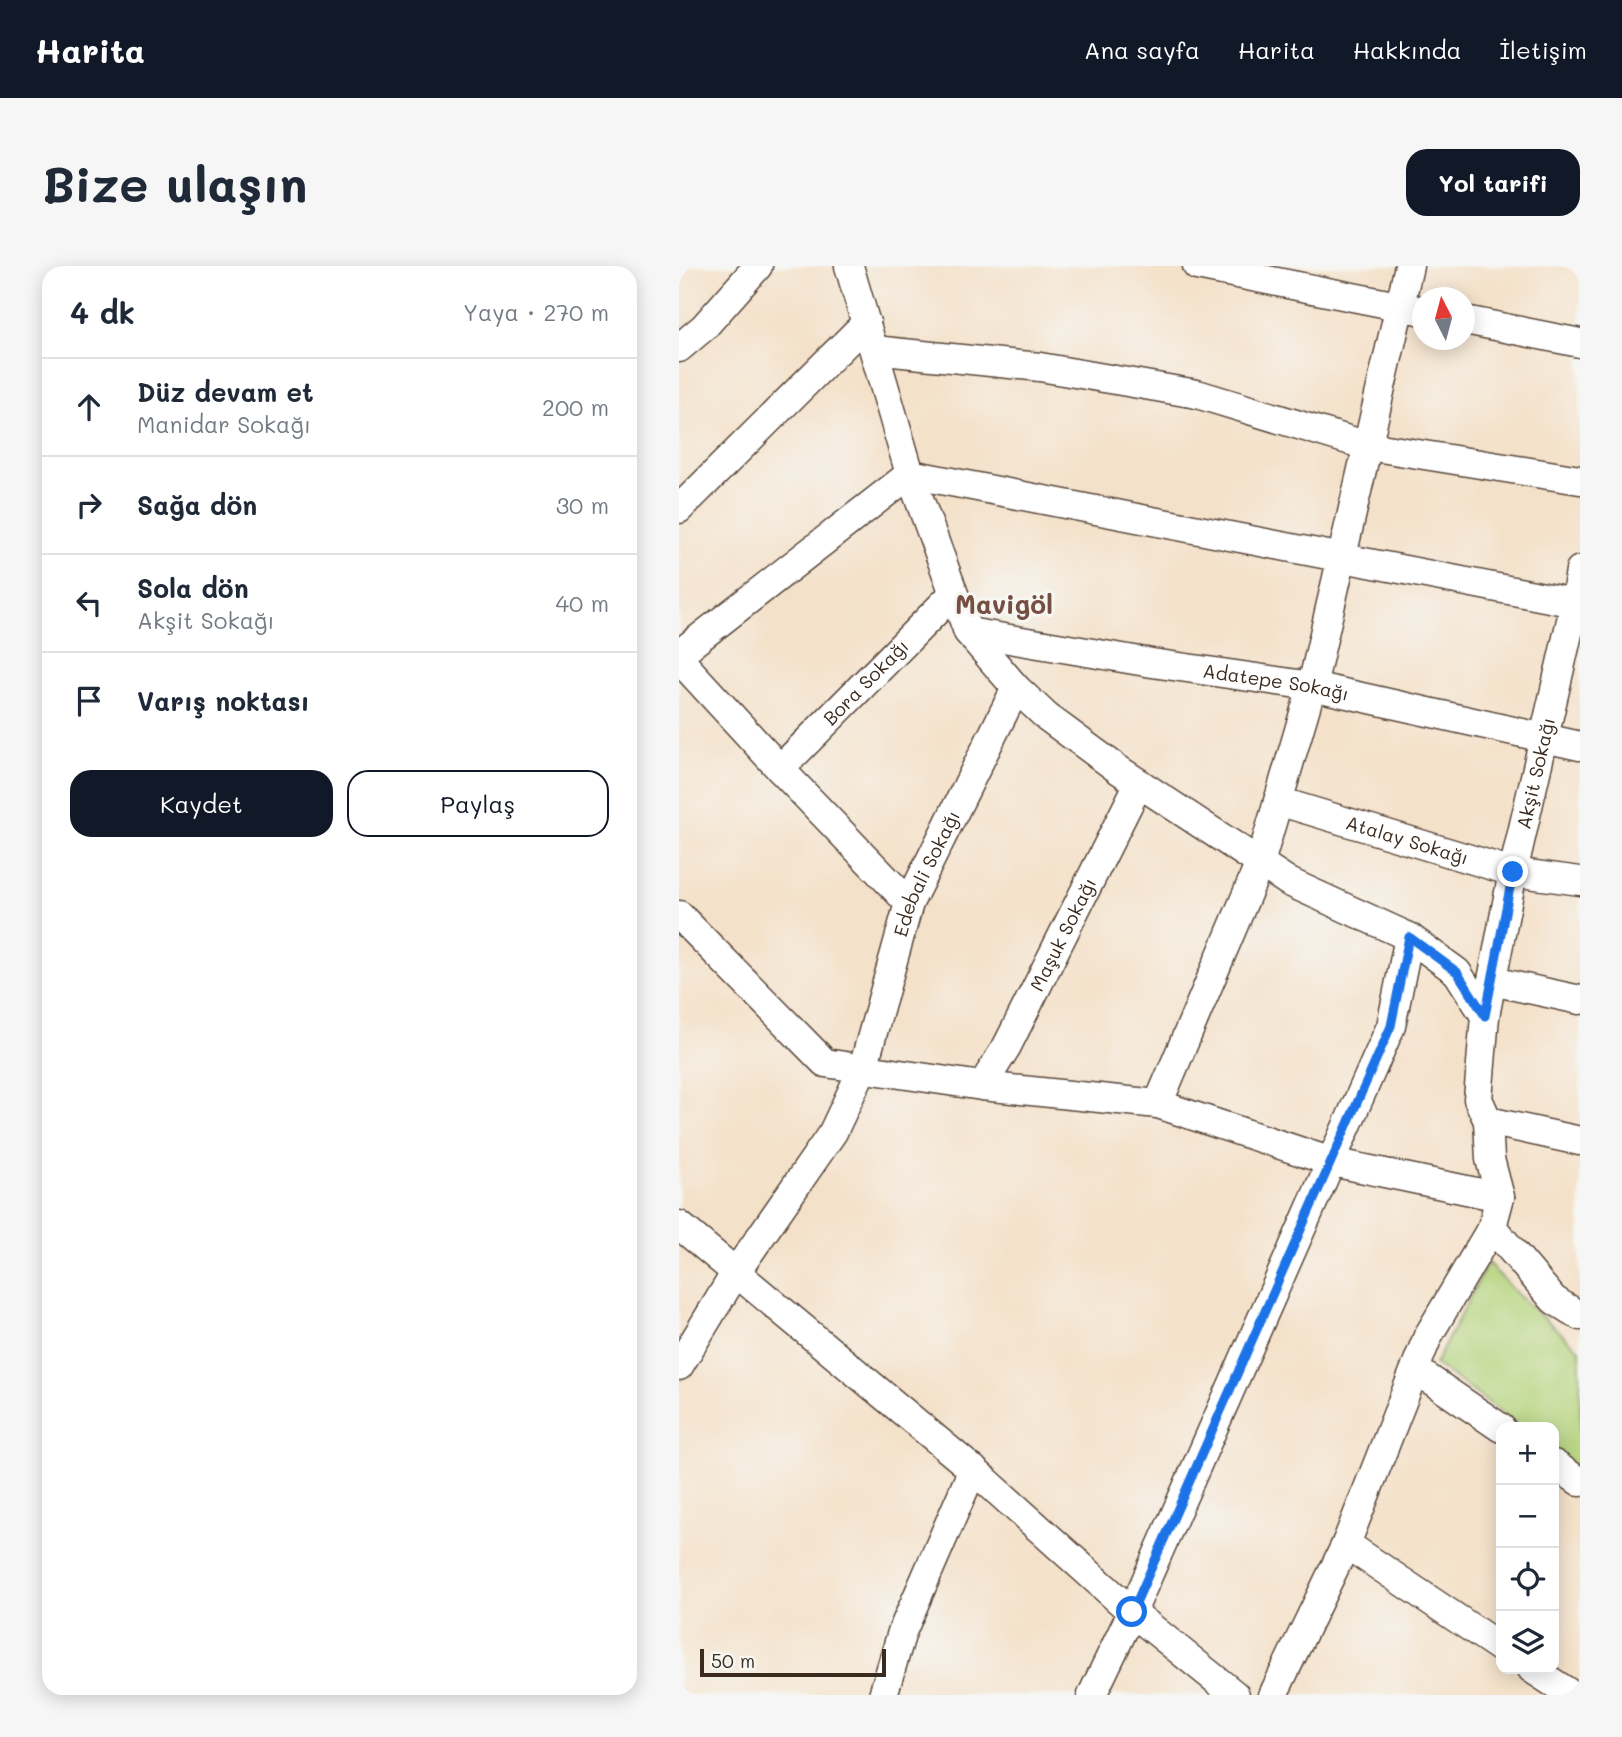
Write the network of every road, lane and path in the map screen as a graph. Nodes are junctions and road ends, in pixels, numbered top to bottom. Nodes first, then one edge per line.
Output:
1 (758, 266) edge
2 (849, 266) edge
3 (1198, 266) edge
4 (1409, 266) edge
5 (1411, 309) edge
6 (1475, 322) edge
7 (866, 323) junction
8 (1580, 343) edge
9 (679, 348) edge
10 (874, 351) junction
11 (1368, 446) junction
12 (910, 474) junction
13 (1580, 480) edge
14 (679, 509) edge
15 (1342, 558) junction
16 (1580, 570) edge
17 (953, 594) junction
18 (1578, 604) edge
19 (968, 632) junction
20 (679, 657) edge
21 (1312, 686) junction
22 (1016, 688) junction
23 (1543, 738) junction
24 (1580, 746) edge
25 (780, 769) junction
26 (1139, 783) junction
27 (1278, 801) junction
28 (1260, 863) junction
29 (1513, 872) junction
30 (1580, 881) edge
31 (909, 903) junction
32 (679, 915) edge
33 (1409, 937) junction
34 (1492, 981) junction
35 (1580, 1000) edge
36 (1485, 1016) junction
37 (863, 1068) junction
38 (982, 1086) junction
39 (1158, 1104) junction
40 (1487, 1121) junction
41 (1580, 1141) edge
42 (1332, 1162) junction
43 (1500, 1197) junction
44 (679, 1225) edge
45 (1492, 1227) junction
46 (736, 1272) junction
47 (1580, 1316) edge
48 (679, 1366) edge
49 (1416, 1370) junction
50 (1496, 1425) edge
51 (1559, 1467) edge
52 (973, 1469) junction
53 (1580, 1482) edge
54 (1346, 1544) junction
55 (1132, 1612) junction
56 (1496, 1645) edge
57 (1540, 1674) edge
58 (883, 1695) edge
59 (1092, 1695) edge
60 (1235, 1695) edge
61 (1273, 1695) edge
62 (1571, 1695) edge

1 - 9 street
2 - 7 street
3 - 5 street
4 - 5 street
5 - 11 street
6 - 8 street
7 - 10 street
7 - 14 street
10 - 11 street
10 - 12 street
11 - 13 street
11 - 15 street
12 - 15 street
12 - 17 street
12 - 20 street
15 - 18 street
15 - 21 street
16 - 18 street, Akşit Sokağı
17 - 19 street
17 - 25 street, Bora Sokağı
18 - 23 street, Akşit Sokağı
19 - 21 street, Adatepe Sokağı
19 - 22 street
20 - 25 street
21 - 23 street, Adatepe Sokağı
21 - 27 street
22 - 26 street
22 - 31 street, Edebali Sokağı
23 - 24 street, Adatepe Sokağı
23 - 29 street, Akşit Sokağı
25 - 31 street
26 - 28 street
26 - 38 street, Maşuk Sokağı
27 - 28 street
27 - 29 street, Atalay Sokağı
28 - 33 street
28 - 39 street
29 - 30 street, Atalay Sokağı
29 - 34 street, Akşit Sokağı
31 - 37 street, Edebali Sokağı
32 - 37 street
33 - 36 street
33 - 42 street
34 - 35 street
34 - 36 street, Akşit Sokağı
36 - 40 street, Akşit Sokağı
37 - 38 street
37 - 46 street, Edebali Sokağı
38 - 39 street
39 - 42 street
40 - 41 street
40 - 43 street, Akşit Sokağı
42 - 43 street
42 - 55 street
43 - 45 street
44 - 46 street
45 - 47 street
45 - 49 street
46 - 48 street, Edebali Sokağı
46 - 52 street
49 - 50 street
49 - 54 street
51 - 53 street
52 - 55 street
52 - 58 street
54 - 56 street
54 - 61 street
55 - 59 street
55 - 60 street
57 - 62 street

